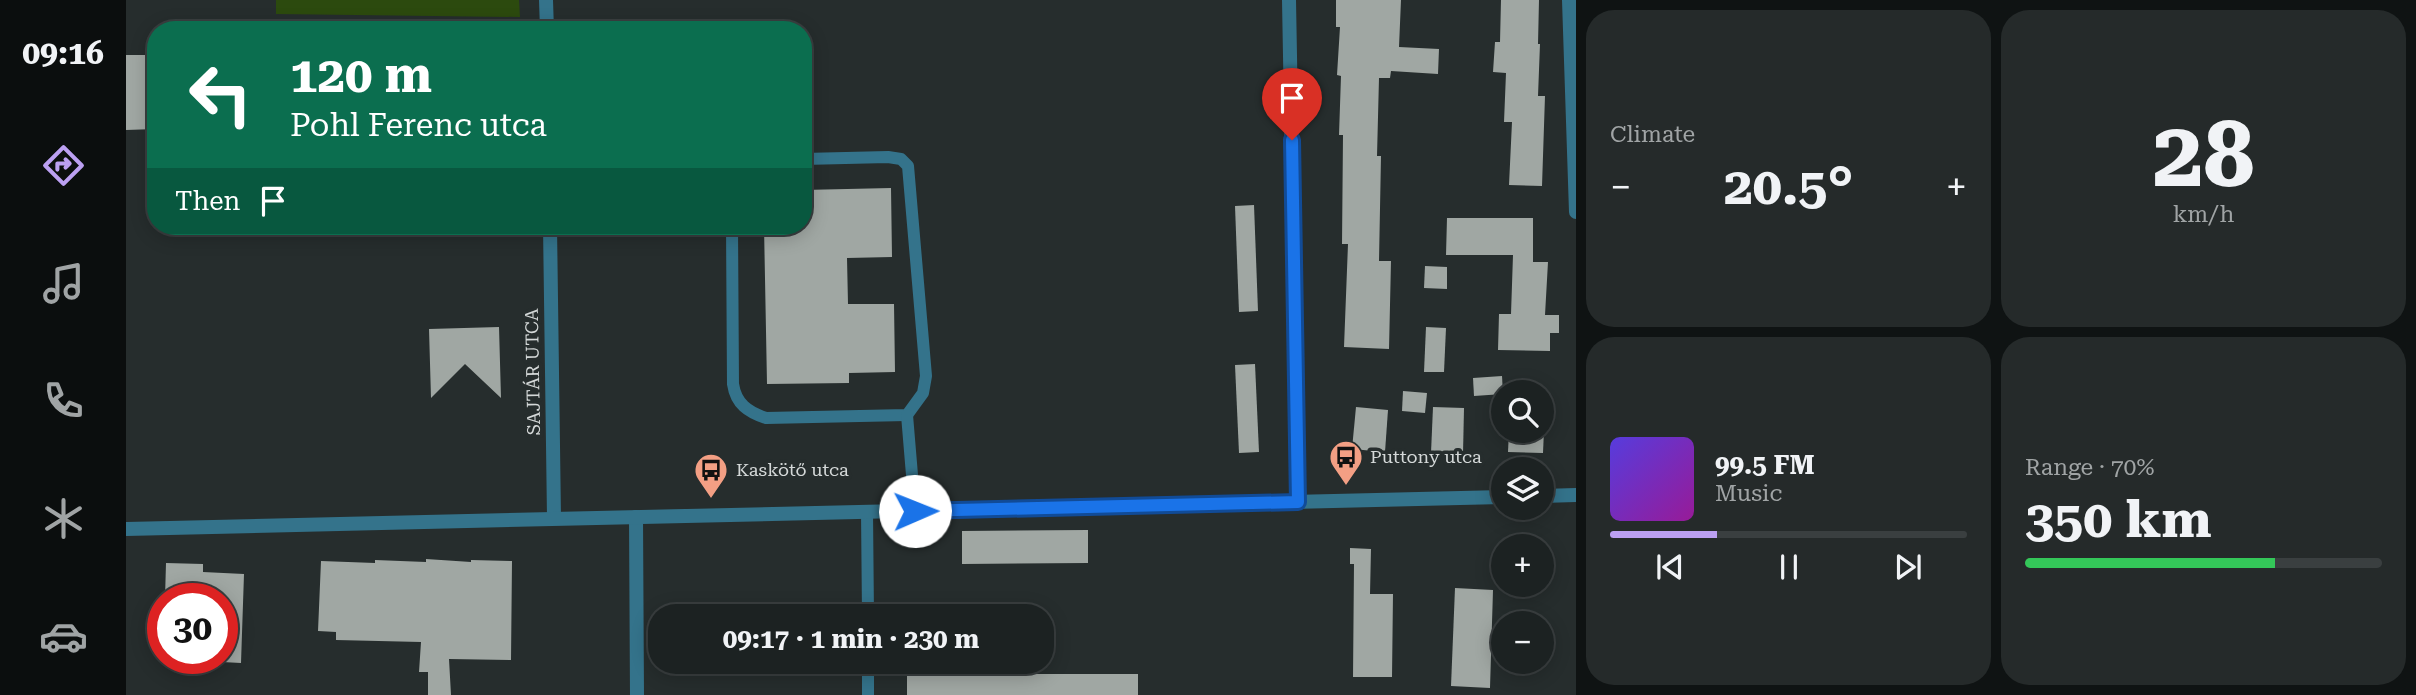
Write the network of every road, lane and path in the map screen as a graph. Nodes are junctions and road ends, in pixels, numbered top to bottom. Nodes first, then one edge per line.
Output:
1 (546, 0) edge
2 (1289, 0) edge
3 (1569, 0) edge
4 (547, 21) edge
5 (812, 159) edge
6 (1576, 212) edge
7 (550, 235) edge
8 (732, 235) edge
9 (907, 415) junction
10 (1576, 495) edge
11 (1554, 496) edge
12 (1491, 497) edge
13 (1298, 502) junction
14 (915, 511) junction
15 (867, 512) junction
16 (636, 517) junction
17 (554, 518) junction
18 (126, 529) edge
19 (868, 604) edge
20 (868, 674) edge
21 (637, 695) edge
22 (868, 695) edge

1 - 4 street
2 - 13 street
3 - 6 street
5 - 9 lane
7 - 17 street, SAJTÁR UTCA
8 - 9 lane
9 - 14 lane
10 - 11 street
12 - 13 street
13 - 14 street
14 - 15 street
15 - 16 street
15 - 19 lane
16 - 17 street
16 - 21 street
17 - 18 street
20 - 22 lane

